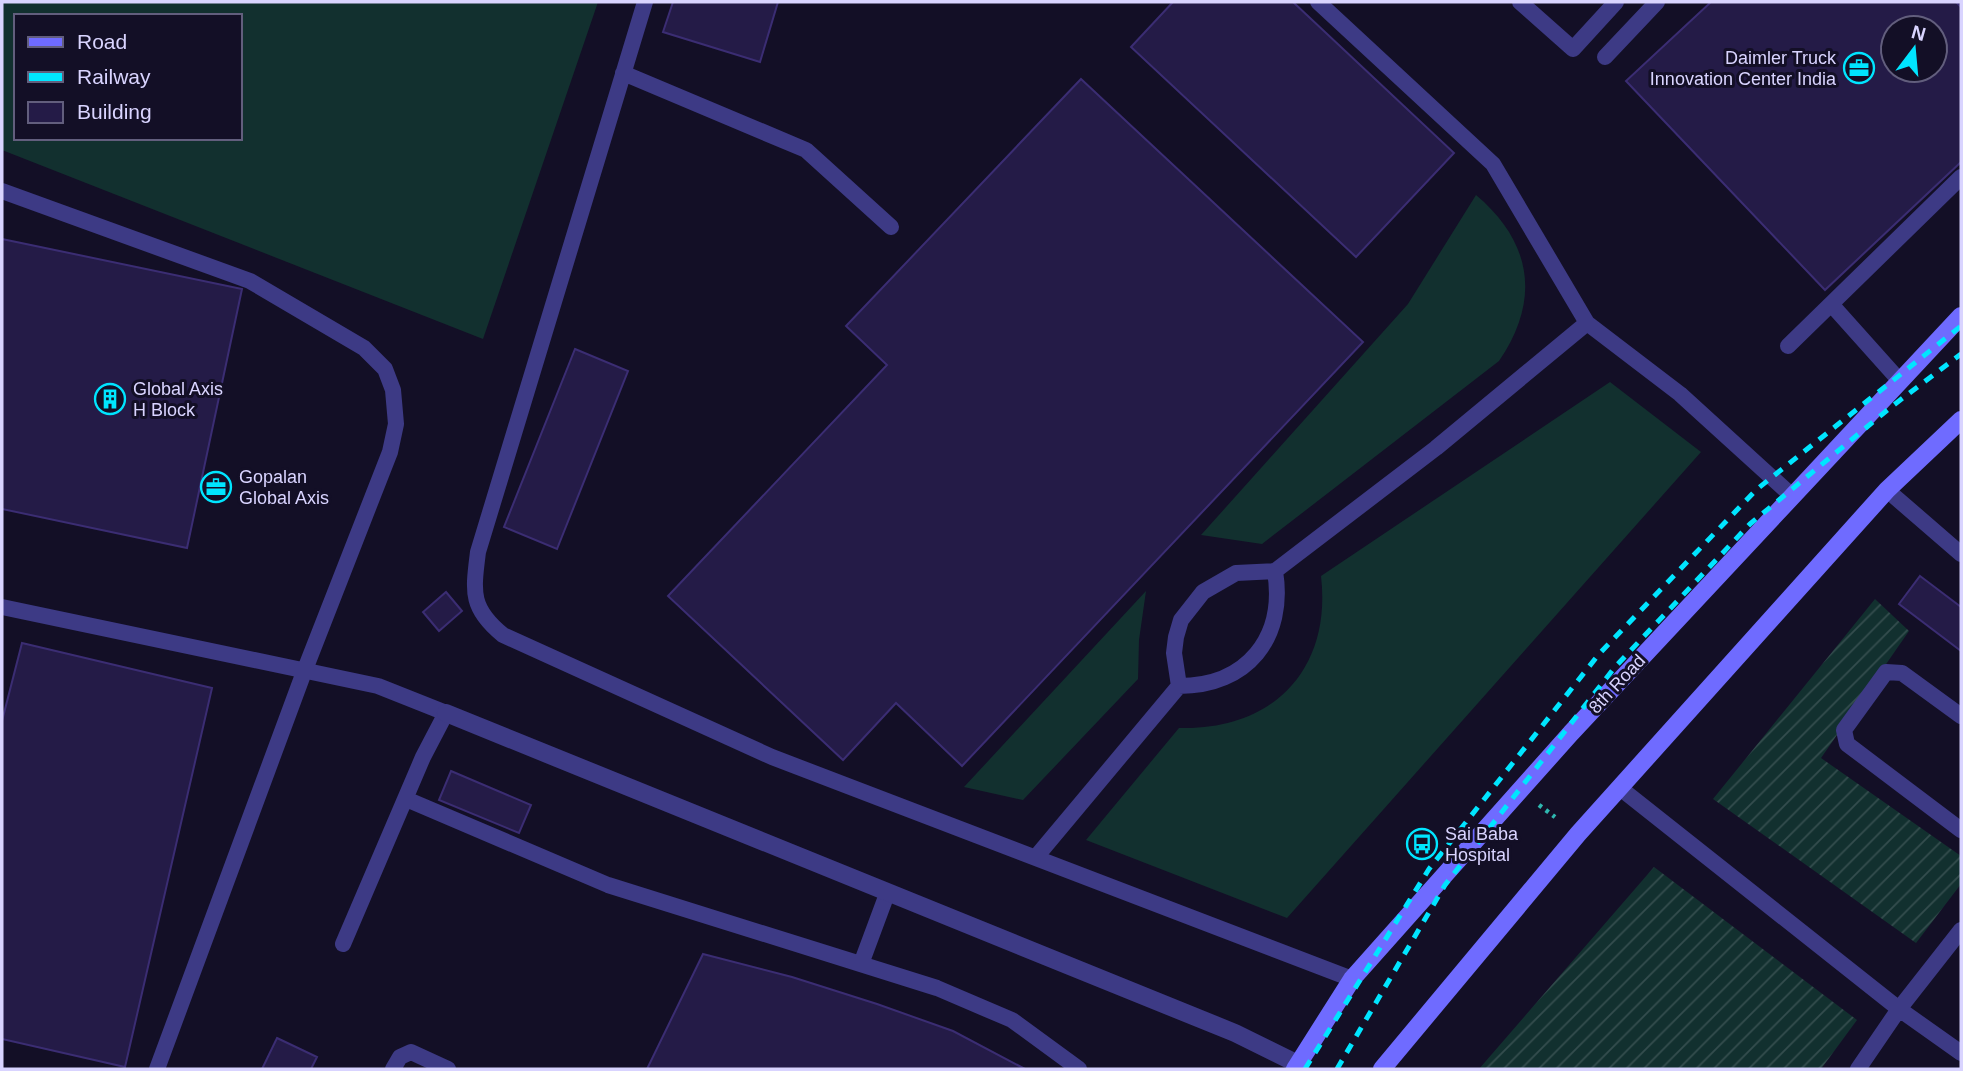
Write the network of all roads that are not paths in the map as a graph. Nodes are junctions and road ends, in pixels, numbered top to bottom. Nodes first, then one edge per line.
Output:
1 (645, 2) edge
2 (1318, 2) edge
3 (1520, 2) edge
4 (1616, 2) edge
5 (1657, 2) edge
6 (1605, 57) dead end
7 (623, 73) junction
8 (1961, 177) edge
9 (2, 191) edge
10 (891, 228) dead end
11 (1830, 304) junction
12 (1961, 316) edge
13 (1587, 323) junction
14 (1788, 346) dead end
15 (1899, 380) junction
16 (1961, 420) edge
17 (1887, 490) junction
18 (1791, 495) junction
19 (1961, 554) edge
20 (1275, 571) junction
21 (2, 607) edge
22 (304, 672) junction
23 (1179, 686) junction
24 (446, 713) junction
25 (1961, 716) edge
26 (1620, 788) junction
27 (406, 799) junction
28 (1961, 830) edge
29 (1036, 857) junction
30 (887, 894) junction
31 (1961, 930) edge
32 (343, 944) dead end
33 (860, 964) junction
34 (1352, 979) junction
35 (1899, 1009) junction
36 (1961, 1053) edge
37 (1296, 1067) edge
38 (157, 1069) edge
39 (393, 1069) edge
40 (448, 1069) edge
41 (1079, 1069) edge
42 (1382, 1069) edge
43 (1858, 1069) edge

1 - 7 lane
2 - 13 lane
3 - 4 lane
5 - 6 lane
7 - 10 lane
7 - 29 lane
8 - 11 lane
9 - 22 lane
11 - 14 lane
11 - 15 lane
12 - 15 main road, 8th Road
13 - 18 lane
13 - 20 lane
15 - 18 main road, 8th Road
16 - 17 main road
17 - 19 lane
17 - 26 main road
18 - 34 main road, 8th Road
20 - 23 lane
20 - 23 lane
21 - 22 lane
22 - 24 lane
22 - 38 lane
23 - 29 lane
24 - 27 lane
24 - 30 street
25 - 28 lane
26 - 35 lane
26 - 42 main road
27 - 32 lane
27 - 33 lane
29 - 34 lane
30 - 33 lane
30 - 37 street
31 - 35 lane
33 - 41 lane
34 - 37 main road, 8th Road
35 - 36 lane
35 - 43 lane
39 - 40 lane

